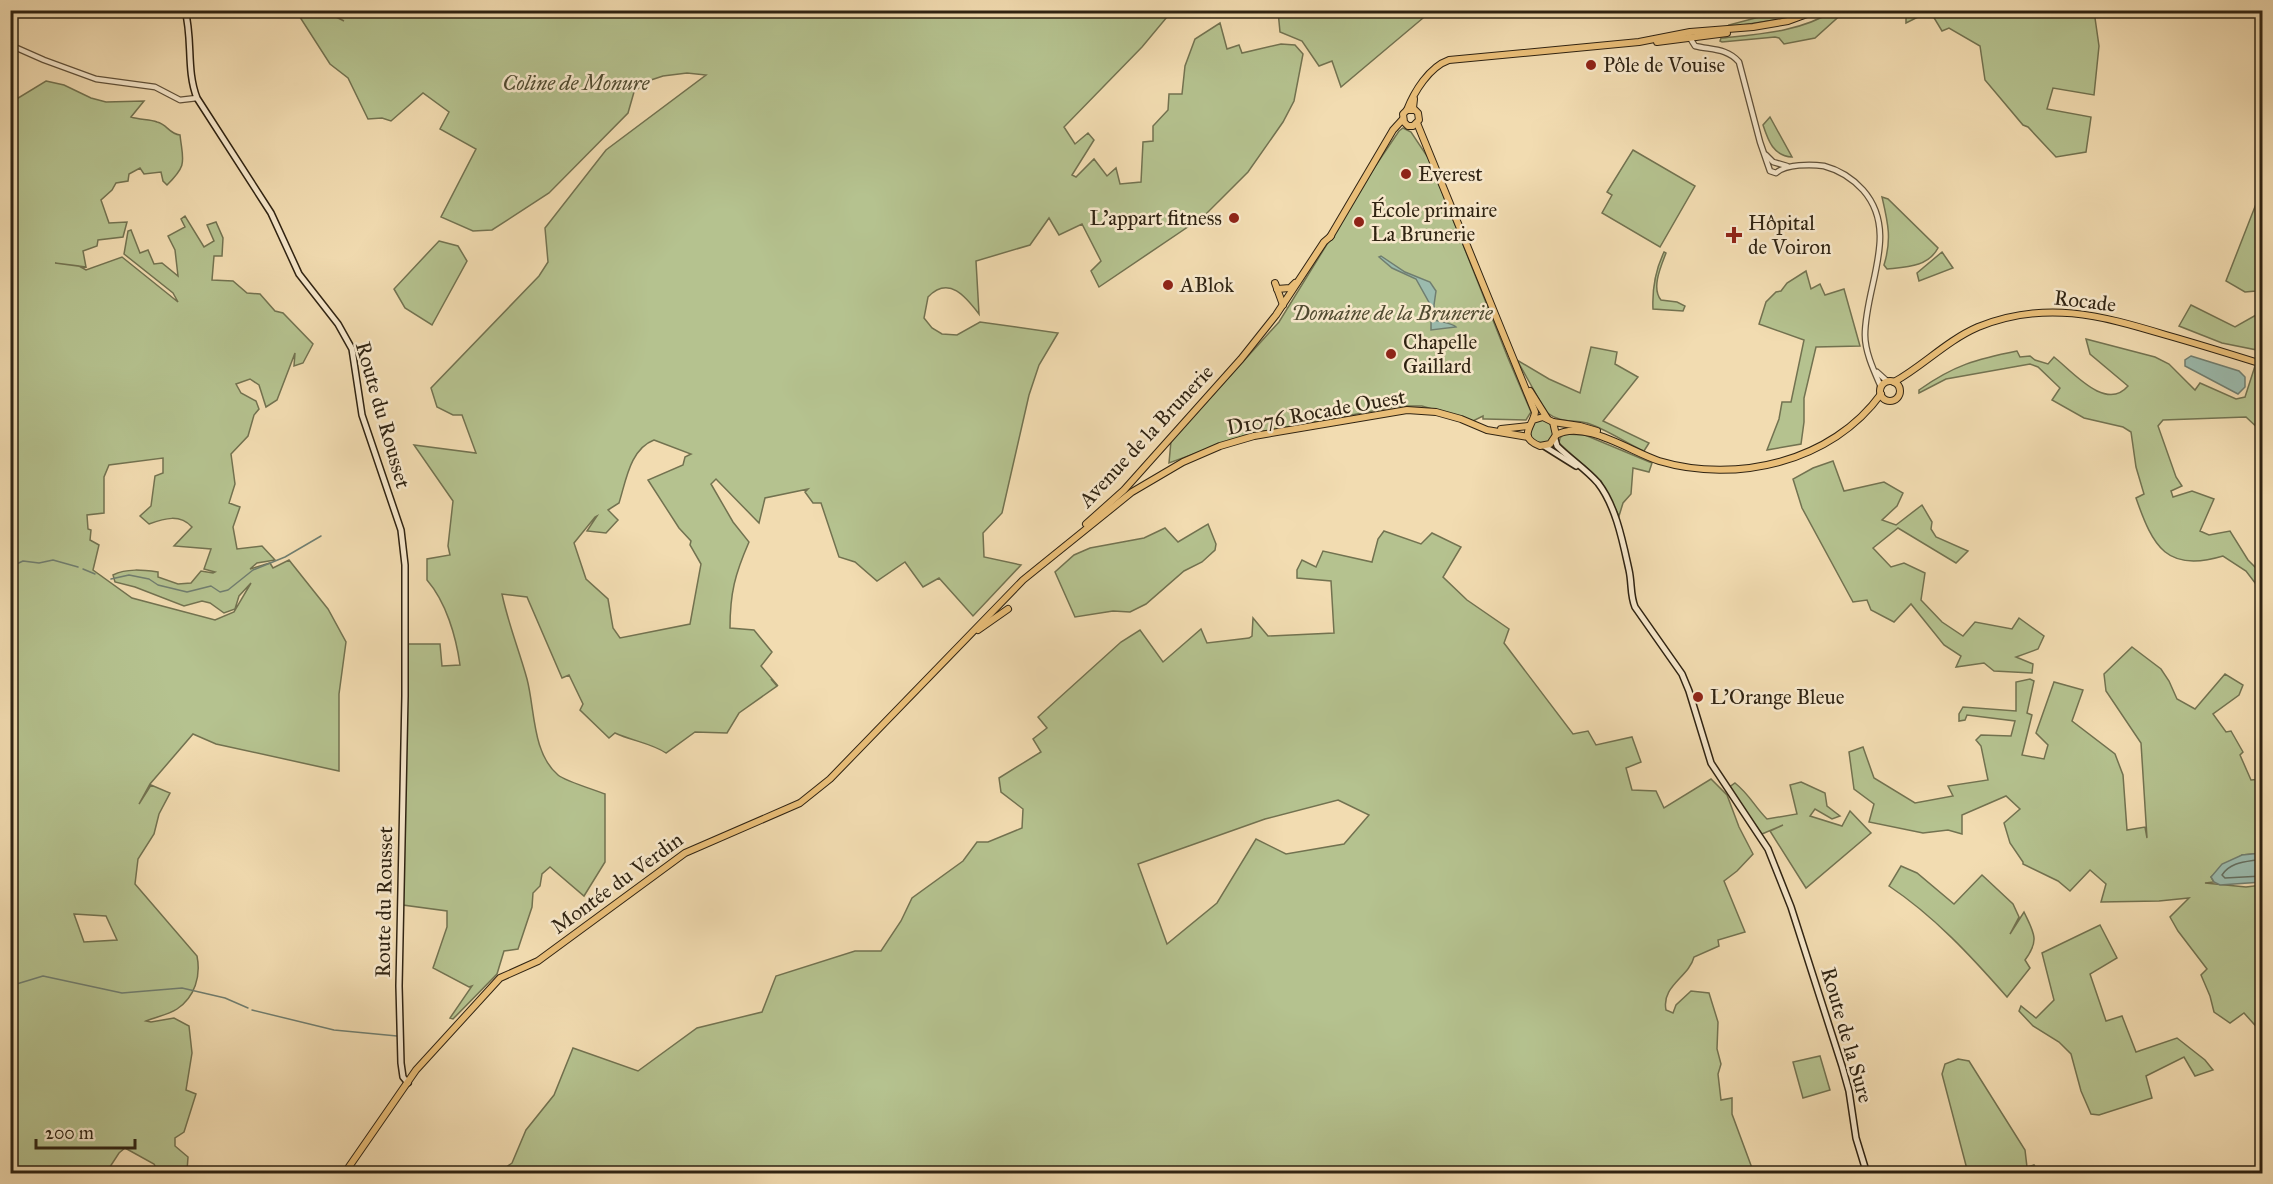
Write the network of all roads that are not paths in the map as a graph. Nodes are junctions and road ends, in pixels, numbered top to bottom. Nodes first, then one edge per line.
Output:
1 (185, 10) edge
2 (1818, 10) edge
3 (1824, 10) edge
4 (1690, 35) junction
5 (10, 45) edge
6 (197, 98) junction
7 (1411, 110) junction
8 (1409, 123) junction
9 (1331, 236) junction
10 (1311, 261) junction
11 (1277, 289) junction
12 (1293, 294) junction
13 (1283, 305) junction
14 (2262, 364) edge
15 (1873, 367) junction
16 (1517, 368) junction
17 (1913, 370) junction
18 (1890, 382) junction
19 (1899, 387) junction
20 (1881, 391) junction
21 (1886, 400) junction
22 (1871, 408) junction
23 (1533, 420) junction
24 (1550, 420) junction
25 (1528, 426) junction
26 (1479, 427) junction
27 (1528, 437) junction
28 (1556, 437) junction
29 (1544, 446) junction
30 (1626, 447) junction
31 (1588, 473) junction
32 (1132, 492) junction
33 (1083, 526) junction
34 (1008, 609) dead end
35 (967, 637) junction
36 (939, 665) junction
37 (410, 1081) junction
38 (344, 1173) edge
39 (1867, 1173) edge

1 - 6 main road
2 - 4 main road
3 - 4 main road
4 - 7 main road
4 - 15 street
5 - 6 street
6 - 37 main road, Route du Rousset
7 - 8 main road, Avenue de la Brunerie
7 - 8 main road
8 - 9 main road, Avenue de la Brunerie
8 - 16 main road
9 - 10 main road, Avenue de la Brunerie
9 - 12 main road, Avenue de la Brunerie
10 - 11 main road
10 - 12 main road, Avenue de la Brunerie
11 - 12 main road
11 - 13 main road
12 - 13 main road, Avenue de la Brunerie
13 - 33 main road, Avenue de la Brunerie
14 - 17 main road, Rocade
15 - 18 street
15 - 20 street
16 - 23 main road
16 - 24 main road
17 - 18 main road, Rocade
17 - 19 main road, Rocade
18 - 19 main road
18 - 20 main road
19 - 21 main road
20 - 21 main road
20 - 22 main road
21 - 22 main road
22 - 30 main road
23 - 24 main road
23 - 25 main road
24 - 28 main road
24 - 30 main road
25 - 26 main road, D1076 Rocade Ouest
25 - 27 main road
26 - 27 main road, D1076 Rocade Ouest
26 - 32 main road, D1076 Rocade Ouest
27 - 29 main road
28 - 29 main road
28 - 30 main road
28 - 31 main road
29 - 31 main road
31 - 39 main road, Route de la Sure
32 - 33 main road
32 - 35 main road
33 - 36 main road, Avenue de la Brunerie
34 - 35 main road
35 - 36 main road
36 - 37 main road, Montée du Verdin
37 - 38 main road, Montée du Verdin

